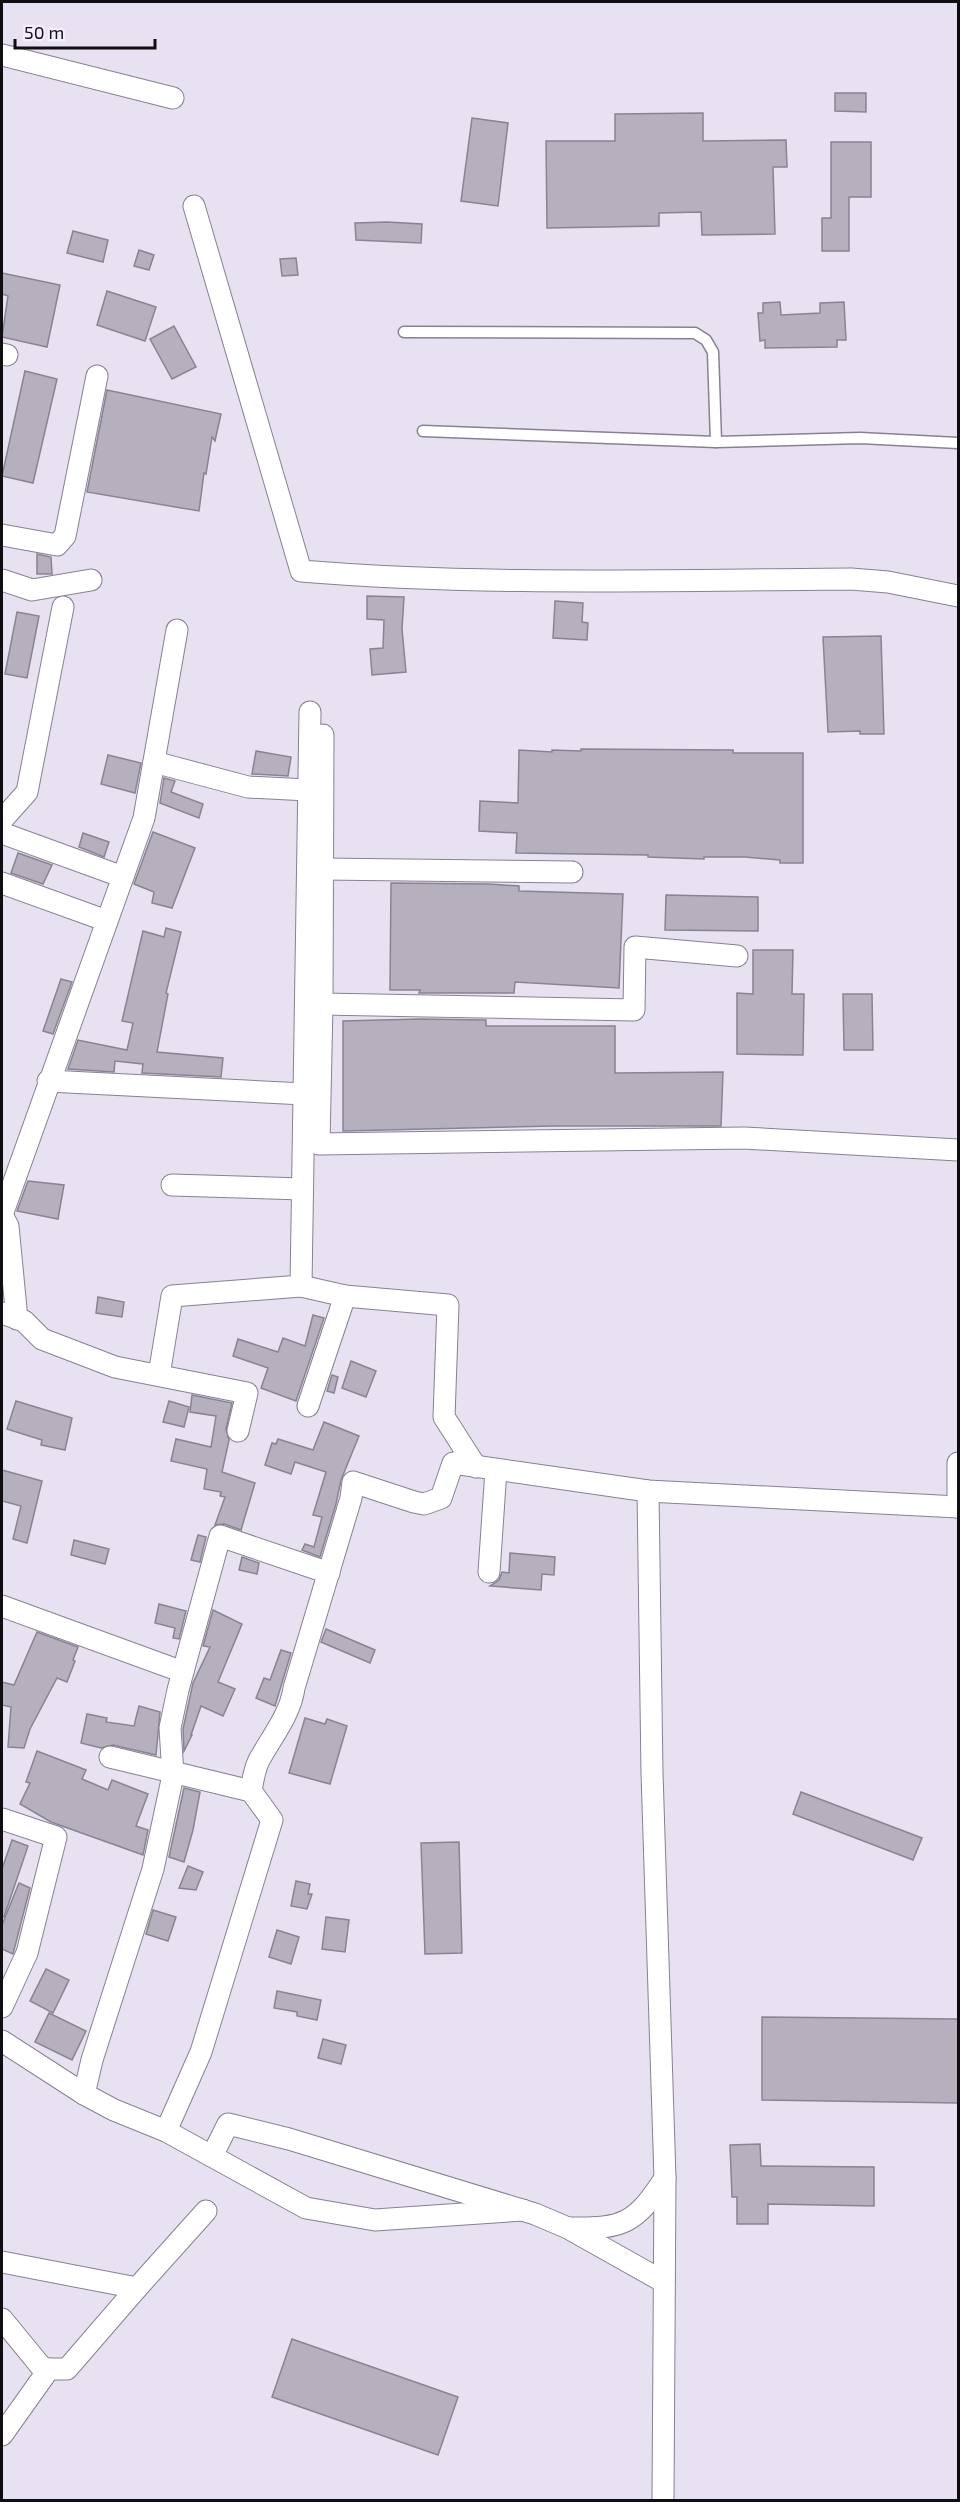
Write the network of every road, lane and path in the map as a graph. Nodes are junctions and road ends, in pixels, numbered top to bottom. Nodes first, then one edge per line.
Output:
1 (2, 55) edge
2 (173, 98) dead end
3 (194, 206) dead end
4 (404, 332) dead end
5 (97, 376) dead end
6 (423, 431) dead end
7 (716, 442) junction
8 (958, 443) edge
9 (2, 535) edge
10 (2, 580) edge
11 (91, 580) dead end
12 (958, 596) edge
13 (63, 607) dead end
14 (177, 630) dead end
15 (310, 712) dead end
16 (323, 735) dead end
17 (154, 762) junction
18 (309, 790) junction
19 (2, 819) edge
20 (2, 833) edge
21 (323, 869) junction
22 (572, 872) dead end
23 (123, 877) junction
24 (2, 883) edge
25 (107, 921) junction
26 (737, 956) dead end
27 (322, 1004) junction
28 (48, 1081) junction
29 (304, 1094) junction
30 (958, 1150) edge
31 (172, 1185) dead end
32 (302, 1189) junction
33 (2, 1215) edge
34 (301, 1286) junction
35 (345, 1296) junction
36 (9, 1316) edge
37 (159, 1375) junction
38 (308, 1406) dead end
39 (238, 1431) dead end
40 (958, 1463) edge
41 (486, 1468) junction
42 (648, 1491) junction
43 (958, 1507) edge
44 (489, 1572) dead end
45 (329, 1573) junction
46 (2, 1606) edge
47 (183, 1672) junction
48 (110, 1757) dead end
49 (173, 1772) junction
50 (251, 1791) junction
51 (2, 1819) edge
52 (2, 2007) edge
53 (2, 2041) edge
54 (84, 2094) junction
55 (166, 2131) junction
56 (212, 2156) junction
57 (665, 2178) junction
58 (523, 2210) junction
59 (206, 2211) dead end
60 (568, 2228) junction
61 (2, 2262) edge
62 (664, 2282) junction
63 (137, 2288) junction
64 (2, 2319) edge
65 (49, 2369) junction
66 (2, 2434) edge
67 (663, 2500) edge

1 - 2 street
3 - 12 street
4 - 7 lane
5 - 9 street
6 - 7 lane
7 - 8 lane
10 - 11 street
13 - 19 street
14 - 17 street
15 - 18 street
16 - 21 street
17 - 18 street
17 - 23 street
18 - 29 street
20 - 23 street
21 - 22 street
21 - 27 street
23 - 25 street
24 - 25 street
25 - 28 street
26 - 27 street
27 - 30 street
28 - 29 street
28 - 33 street
29 - 32 street
31 - 32 street
32 - 34 street
33 - 36 street
34 - 35 street
34 - 37 street
35 - 38 street
35 - 41 street
36 - 37 street
37 - 39 street
40 - 43 street
41 - 42 street
41 - 44 street
41 - 45 street
42 - 43 street
42 - 57 street
45 - 47 street
45 - 50 street
46 - 47 street
47 - 49 street
48 - 49 street
49 - 50 street
49 - 54 street
50 - 55 street
51 - 52 street
53 - 54 street
54 - 55 street
55 - 56 street
56 - 58 street
56 - 58 street
57 - 60 street
57 - 62 street
58 - 60 street
59 - 63 street
60 - 62 street
61 - 63 street
62 - 67 street
63 - 65 street
64 - 65 street
65 - 66 street

